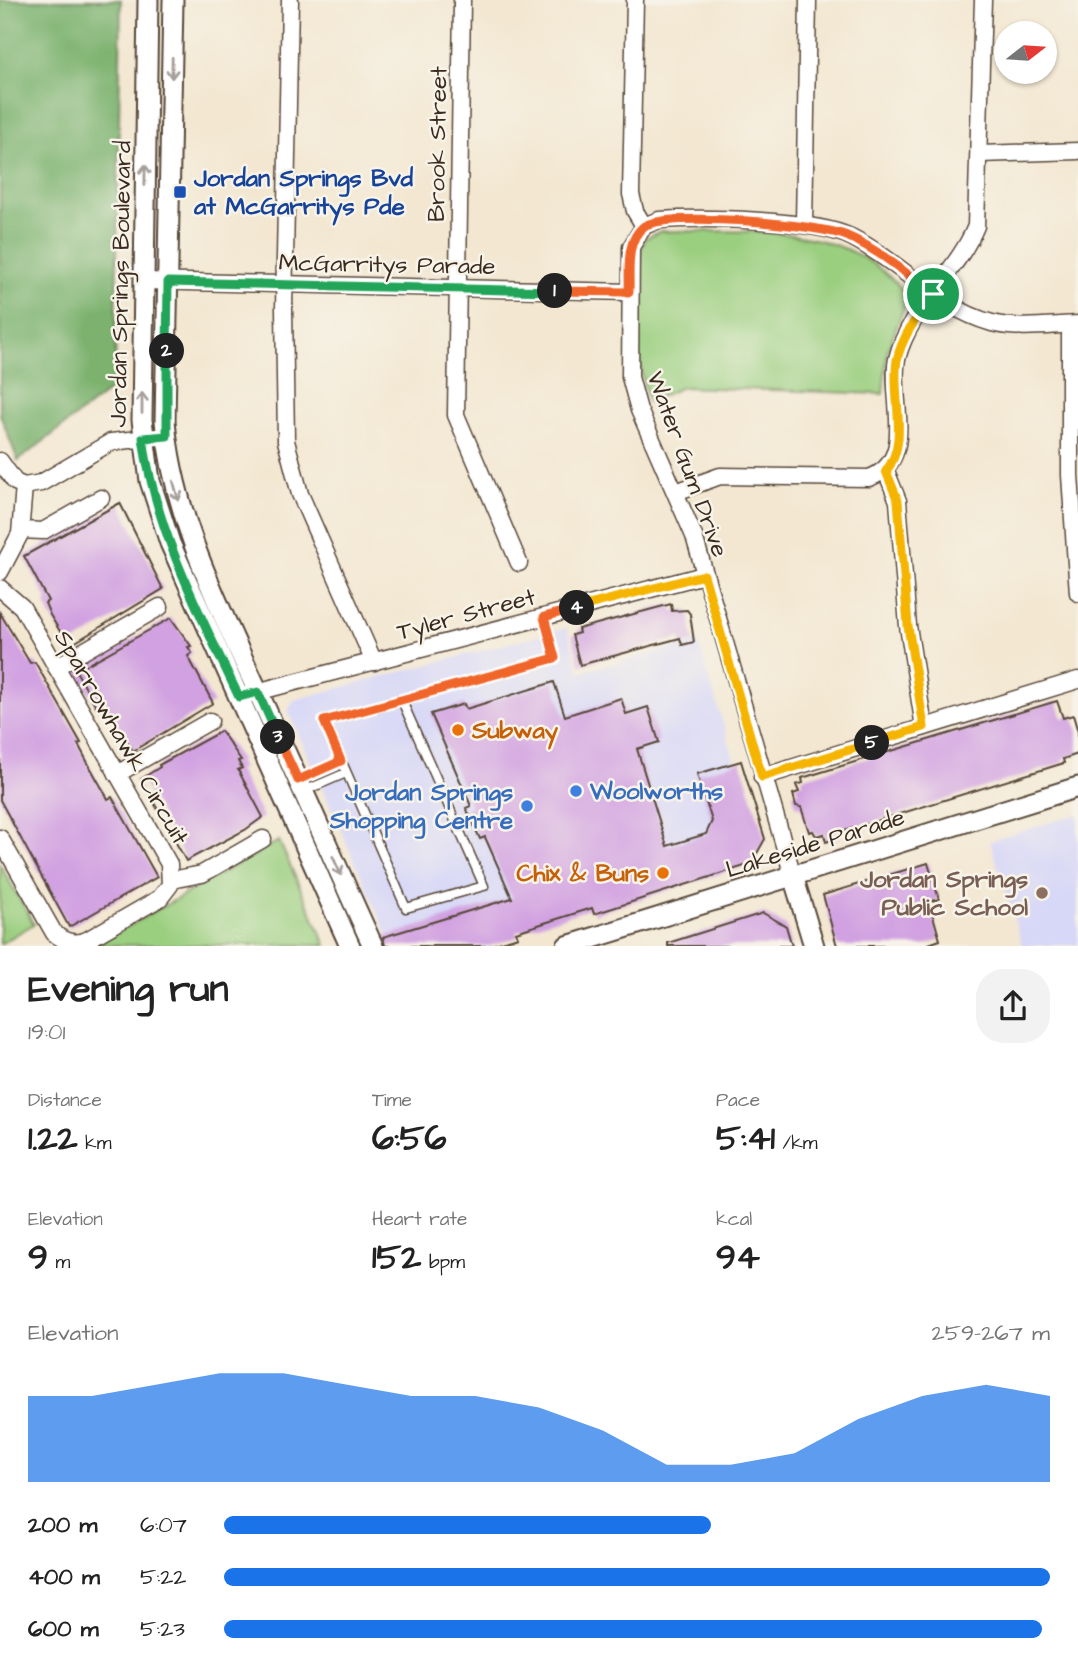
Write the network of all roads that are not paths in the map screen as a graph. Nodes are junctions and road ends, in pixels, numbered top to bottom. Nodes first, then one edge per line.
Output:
1 (148, 0) edge
2 (173, 0) edge
3 (290, 0) edge
4 (462, 0) edge
5 (635, 0) edge
6 (808, 0) edge
7 (984, 0) edge
8 (1078, 151) edge
9 (980, 154) junction
10 (804, 224) junction
11 (644, 226) junction
12 (144, 281) junction
13 (168, 282) junction
14 (285, 285) junction
15 (457, 288) junction
16 (629, 292) junction
17 (933, 294) junction
18 (1074, 325) edge
19 (167, 436) junction
20 (143, 438) junction
21 (0, 461) edge
22 (886, 471) junction
23 (24, 486) junction
24 (676, 492) junction
25 (101, 498) dead end
26 (21, 530) junction
27 (519, 563) dead end
28 (0, 572) edge
29 (704, 575) junction
30 (0, 588) edge
31 (1078, 593) edge
32 (160, 607) dead end
33 (544, 617) junction
34 (374, 662) junction
35 (56, 667) junction
36 (1078, 680) edge
37 (258, 692) junction
38 (239, 697) junction
39 (402, 701) junction
40 (210, 721) dead end
41 (924, 727) junction
42 (341, 761) junction
43 (346, 773) junction
44 (117, 774) junction
45 (762, 777) junction
46 (300, 786) junction
47 (1078, 787) edge
48 (281, 794) junction
49 (0, 838) edge
50 (263, 839) dead end
51 (793, 876) junction
52 (172, 880) junction
53 (350, 946) edge
54 (373, 946) edge
55 (567, 946) edge
56 (814, 946) edge

12 -> 1 street, Jordan Springs Boulevard
2 -> 13 street, Jordan Springs Boulevard
3 - 14 street
4 - 15 street, Brook Street
5 - 11 street
6 - 10 street
7 - 9 street
8 - 9 street
9 - 17 street
10 - 11 street
10 - 17 street
11 - 16 street, Water Gum Drive
12 - 13 street, McGarritys Parade
20 -> 12 street, Jordan Springs Boulevard
13 - 14 street, McGarritys Parade
13 - 19 street, Jordan Springs Boulevard
14 - 15 street, McGarritys Parade
14 - 34 street
15 - 16 street, McGarritys Parade
15 - 27 street, Brook Street
16 - 24 street, Water Gum Drive
17 - 18 street
17 - 22 street
18 - 31 street
19 - 20 street
19 -> 37 street, Jordan Springs Boulevard
20 - 23 street
20 - 38 street, Jordan Springs Boulevard
21 - 23 street
22 - 24 street
22 - 41 street
23 - 26 street
24 - 29 street, Water Gum Drive
25 - 26 street
26 - 28 street
29 - 33 street, Tyler Street
29 - 45 street, Water Gum Drive
30 - 35 street, Sparrowhawk Circuit
32 - 35 street
33 - 34 street, Tyler Street
33 - 39 lane
34 - 37 street, Tyler Street
35 - 44 street, Sparrowhawk Circuit
36 - 41 street
37 - 38 street, Tyler Street
37 - 46 street, Jordan Springs Boulevard
38 - 48 street, Jordan Springs Boulevard
39 - 42 lane
39 - 43 lane
40 - 44 street
41 - 45 street
42 - 43 lane
42 - 46 lane
43 - 46 lane
44 - 52 street, Sparrowhawk Circuit
45 - 51 street, Water Gum Drive
46 - 48 lane
46 - 48 lane
46 -> 54 street, Jordan Springs Boulevard
47 - 51 street, Lakeside Parade
48 - 53 street, Jordan Springs Boulevard
49 - 52 street, Sparrowhawk Circuit
50 - 52 street
51 - 55 street, Lakeside Parade
51 - 56 street

